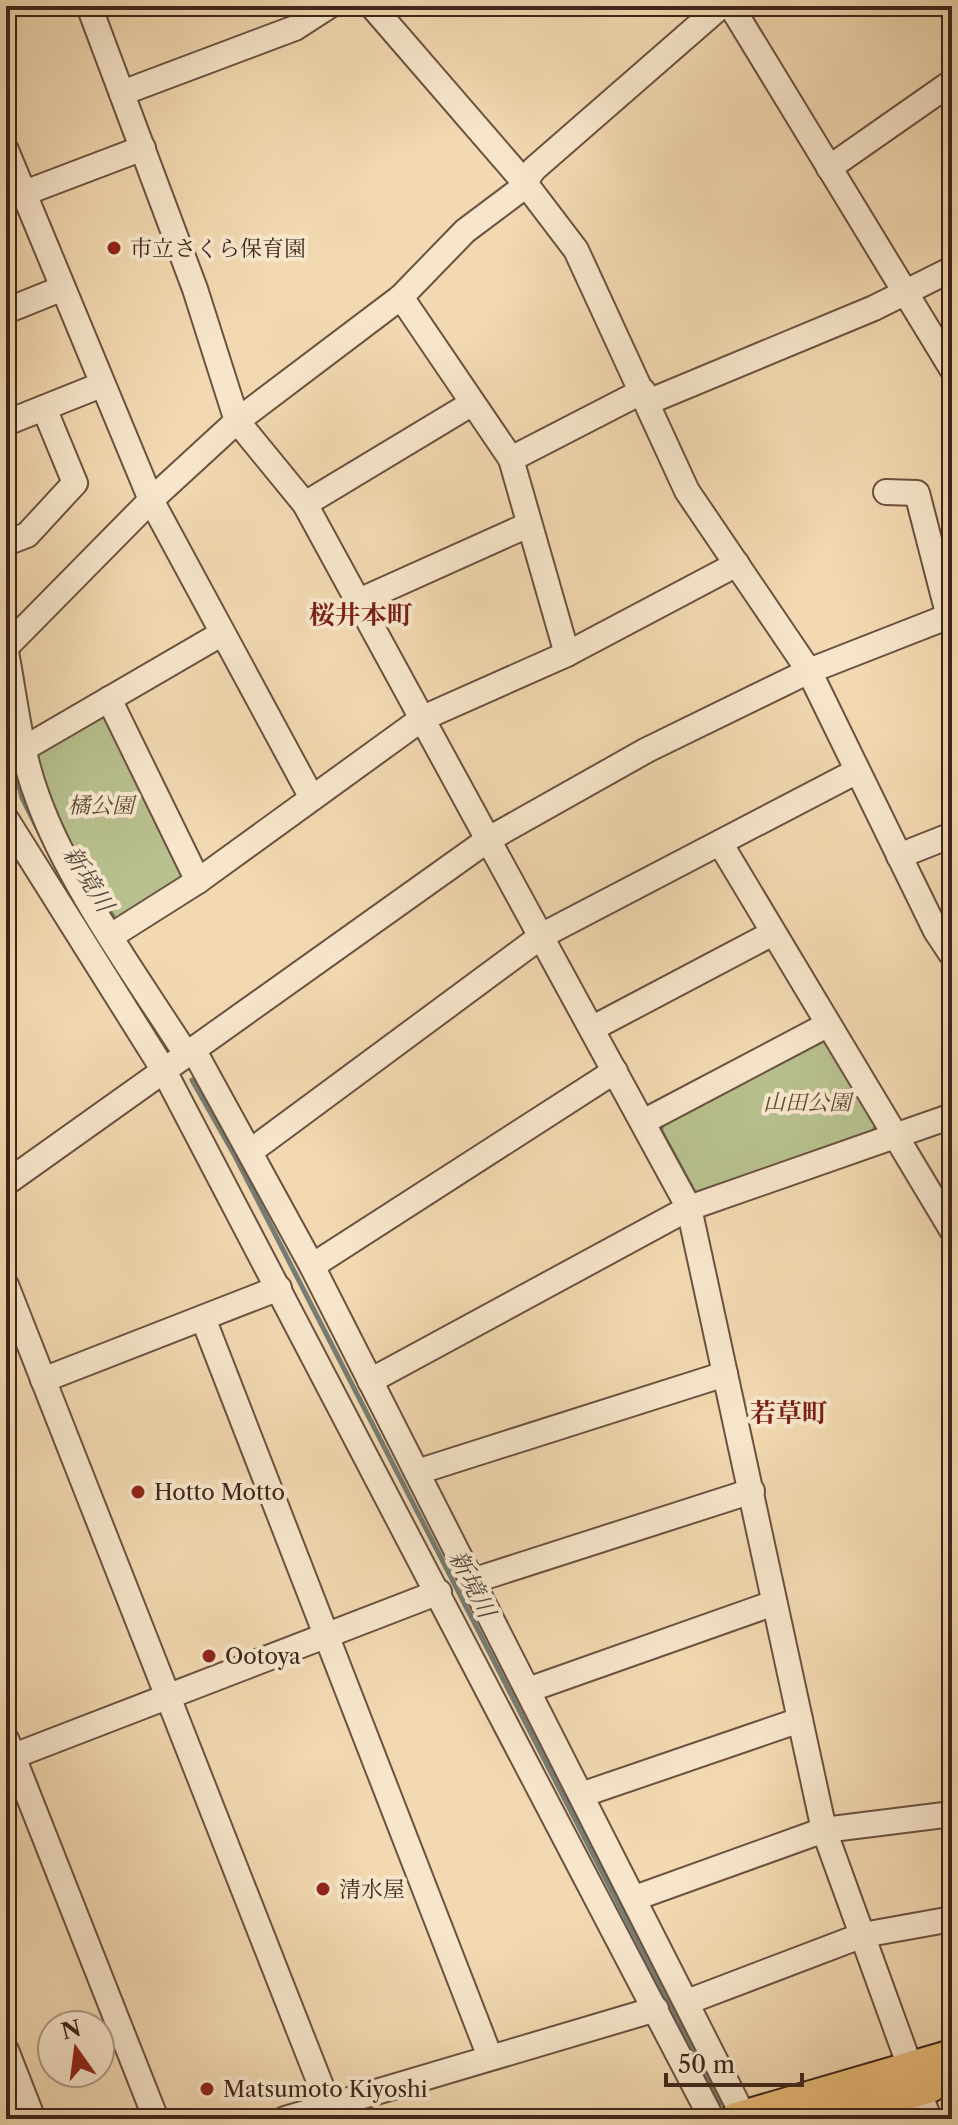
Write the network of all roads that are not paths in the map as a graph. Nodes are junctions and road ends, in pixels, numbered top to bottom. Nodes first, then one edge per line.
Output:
1 (89, 6) edge
2 (329, 6) edge
3 (372, 6) edge
4 (721, 6) edge
5 (731, 6) edge
6 (952, 82) edge
7 (122, 93) junction
8 (143, 148) junction
9 (6, 150) edge
10 (829, 168) junction
11 (525, 183) junction
12 (15, 197) edge
13 (952, 269) edge
14 (63, 288) junction
15 (905, 294) junction
16 (401, 297) junction
17 (6, 311) edge
18 (952, 369) edge
19 (101, 385) junction
20 (646, 397) junction
21 (471, 404) junction
22 (44, 408) junction
23 (237, 421) junction
24 (6, 423) edge
25 (511, 459) junction
26 (886, 492) dead end
27 (151, 500) junction
28 (305, 504) junction
29 (528, 525) junction
30 (6, 543) edge
31 (737, 564) junction
32 (359, 601) junction
33 (950, 616) edge
34 (221, 634) junction
35 (6, 650) edge
36 (567, 654) junction
37 (809, 671) junction
38 (109, 699) junction
39 (423, 718) junction
40 (25, 748) junction
41 (857, 771) junction
42 (312, 798) junction
43 (6, 819) edge
44 (952, 835) edge
45 (489, 839) junction
46 (720, 843) junction
47 (899, 856) junction
48 (198, 881) junction
49 (773, 933) junction
50 (543, 935) junction
51 (111, 936) junction
52 (952, 955) edge
53 (827, 1025) junction
54 (593, 1028) junction
55 (190, 1052) junction
56 (163, 1069) junction
57 (615, 1071) junction
58 (952, 1116) edge
59 (643, 1122) junction
60 (895, 1137) junction
61 (251, 1151) junction
62 (6, 1183) edge
63 (689, 1208) junction
64 (952, 1230) edge
65 (312, 1266) junction
66 (6, 1285) edge
67 (279, 1288) junction
68 (203, 1318) junction
69 (350, 1355) junction
70 (320, 1369) junction
71 (725, 1374) junction
72 (43, 1380) junction
73 (370, 1381) junction
74 (417, 1472) junction
75 (752, 1491) junction
76 (472, 1581) junction
77 (439, 1592) junction
78 (774, 1603) junction
79 (326, 1637) junction
80 (528, 1690) junction
81 (169, 1697) junction
82 (800, 1720) junction
83 (8, 1752) edge
84 (581, 1795) junction
85 (952, 1814) edge
86 (824, 1830) junction
87 (635, 1898) junction
88 (952, 1919) edge
89 (863, 1935) junction
90 (687, 2002) junction
91 (656, 2009) junction
92 (6, 2050) edge
93 (952, 2056) edge
94 (490, 2057) junction
95 (952, 2079) edge
96 (920, 2092) edge
97 (14, 2097) edge
98 (332, 2113) edge
99 (740, 2118) edge
100 (33, 2119) edge
101 (156, 2119) edge
102 (285, 2119) edge
103 (712, 2119) edge
104 (824, 2119) edge

1 - 7 street
2 - 7 street
3 - 11 street
4 - 11 street
5 - 10 street
6 - 10 street
7 - 8 street
8 - 12 street
8 - 23 street
9 - 12 street
10 - 15 street
11 - 16 street
11 - 20 street
12 - 14 street
13 - 15 street
14 - 17 street
14 - 19 street
15 - 18 street
15 - 20 street
16 - 21 street
16 - 23 street
19 - 22 street
19 - 27 street
20 - 25 street
20 - 31 street
21 - 25 street
21 - 28 street
22 - 24 street
22 - 30 street
23 - 27 street
23 - 28 street
25 - 29 street
26 - 33 street
27 - 34 street
27 - 35 street
28 - 32 street
29 - 32 street
29 - 36 street
31 - 36 street
31 - 37 street
32 - 39 street
33 - 37 street
34 - 38 street
34 - 42 street
35 - 40 street
36 - 39 street
37 - 41 street
37 - 45 street
38 - 40 street
38 - 48 street
39 - 42 street
39 - 45 street
40 - 51 street
41 - 46 street
41 - 47 street
42 - 48 street
43 - 56 street
44 - 47 street
45 - 50 street
45 - 55 street
46 - 49 street
46 - 50 street
47 - 52 street
48 - 51 street
49 - 53 street
49 - 54 street
50 - 54 street
50 - 61 street
51 - 55 street
53 - 59 street
53 - 60 street
54 - 57 street
55 - 56 street
55 - 61 street
56 - 62 street
56 - 67 street
57 - 59 street
57 - 65 street
58 - 60 street
59 - 63 street
60 - 63 street
60 - 64 street
61 - 65 street
63 - 71 street
63 - 73 street
65 - 69 street
66 - 72 street
67 - 68 street
67 - 70 street
68 - 72 street
68 - 79 street
69 - 70 street
69 - 73 street
70 - 77 street
71 - 74 street
71 - 75 street
72 - 81 street
73 - 74 street
74 - 76 street
75 - 76 street
75 - 78 street
76 - 80 street
77 - 79 street
77 - 91 street
78 - 80 street
78 - 82 street
79 - 81 street
79 - 94 street
80 - 84 street
81 - 83 street
81 - 98 street
82 - 84 street
82 - 86 street
83 - 101 street
84 - 87 street
85 - 86 street
86 - 87 street
86 - 89 street
87 - 90 street
88 - 89 street
89 - 90 street
89 - 96 street
90 - 99 street
91 - 94 street
91 - 103 street
92 - 97 street
93 - 96 main road
94 - 98 street
95 - 96 main road
96 - 99 main road
96 - 104 main road
97 - 100 street
98 - 102 street

